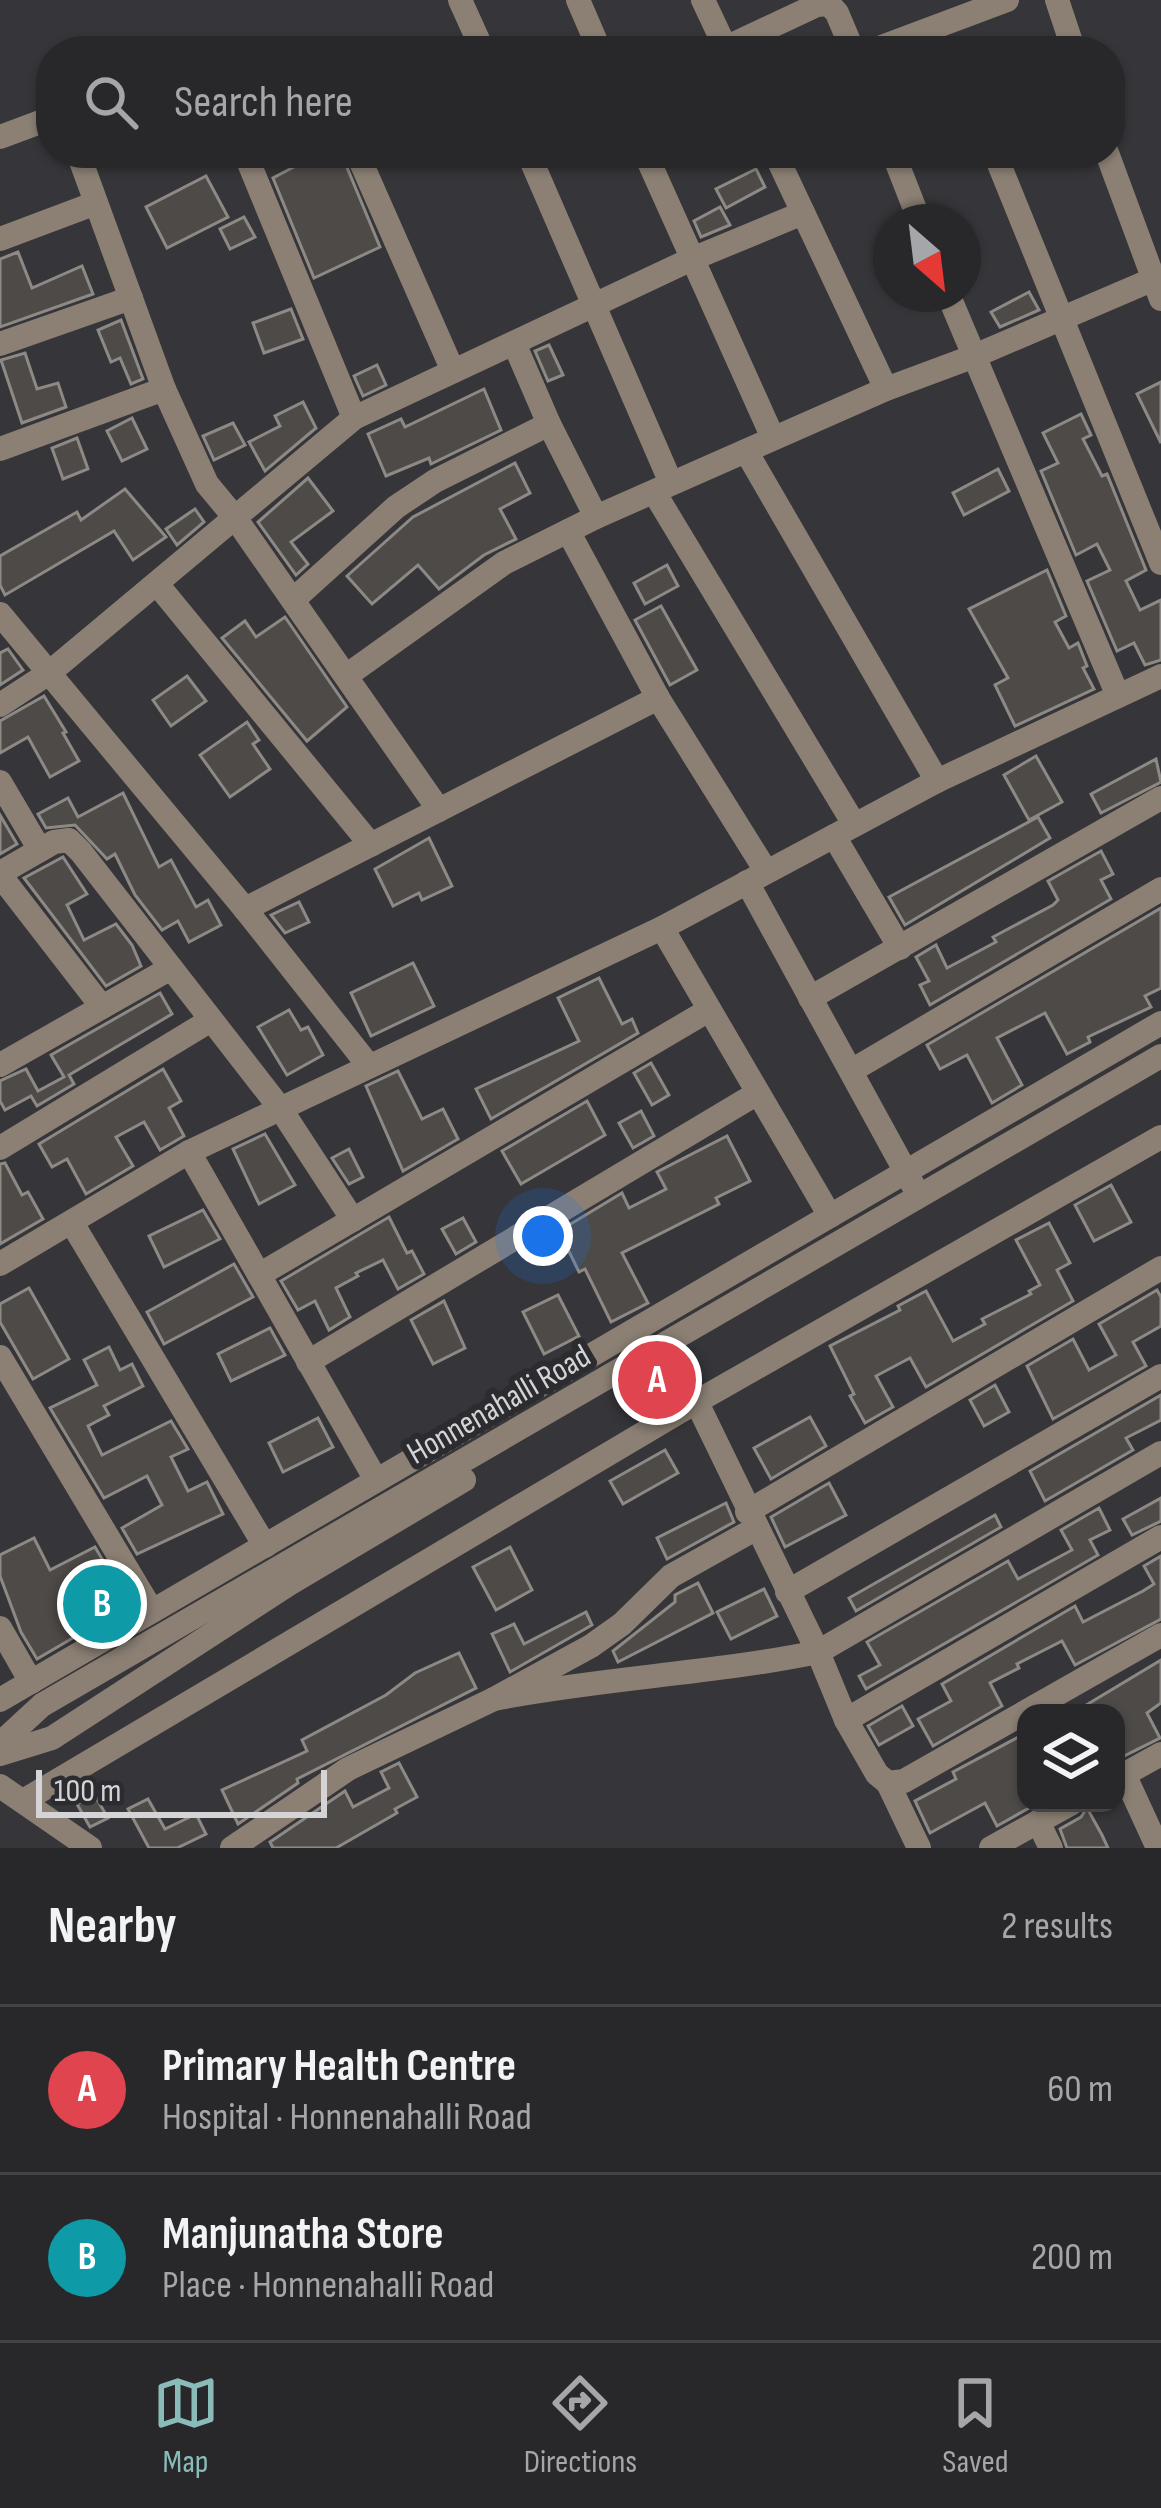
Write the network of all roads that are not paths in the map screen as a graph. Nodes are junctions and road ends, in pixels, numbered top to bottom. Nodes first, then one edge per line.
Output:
1 (460, 0) edge
2 (578, 0) edge
3 (703, 0) edge
4 (1007, 0) edge
5 (1057, 0) edge
6 (476, 36) edge
7 (594, 36) edge
8 (720, 36) edge
9 (754, 36) edge
10 (847, 36) edge
11 (911, 36) edge
12 (1069, 36) edge
13 (36, 124) edge
14 (0, 137) edge
15 (83, 168) edge
16 (251, 168) edge
17 (364, 168) edge
18 (535, 168) edge
19 (652, 168) edge
20 (782, 168) edge
21 (898, 168) edge
22 (1001, 168) edge
23 (1113, 168) edge
24 (96, 203) junction
25 (913, 204) edge
26 (803, 213) junction
27 (0, 239) edge
28 (692, 259) junction
29 (1157, 289) edge
30 (131, 298) junction
31 (596, 305) junction
32 (955, 312) edge
33 (1063, 318) junction
34 (514, 343) junction
35 (0, 344) edge
36 (972, 357) junction
37 (453, 371) junction
38 (164, 389) junction
39 (886, 389) junction
40 (354, 418) junction
41 (549, 424) junction
42 (773, 438) junction
43 (0, 449) edge
44 (746, 451) junction
45 (663, 487) junction
46 (596, 517) junction
47 (236, 519) junction
48 (568, 531) junction
49 (1161, 563) edge
50 (157, 584) junction
51 (293, 599) junction
52 (0, 614) edge
53 (49, 673) junction
54 (346, 676) junction
55 (1161, 676) edge
56 (1118, 696) junction
57 (658, 698) junction
58 (0, 705) edge
59 (938, 781) junction
60 (0, 782) edge
61 (1161, 798) edge
62 (439, 810) junction
63 (844, 830) junction
64 (371, 844) junction
65 (40, 850) junction
66 (0, 874) edge
67 (757, 876) junction
68 (1161, 889) edge
69 (245, 909) junction
70 (662, 928) junction
71 (901, 948) junction
72 (171, 968) junction
73 (810, 998) junction
74 (102, 1007) junction
75 (709, 1010) junction
76 (212, 1020) junction
77 (1161, 1023) edge
78 (1161, 1056) edge
79 (0, 1065) edge
80 (369, 1066) junction
81 (851, 1071) junction
82 (1161, 1074) edge
83 (756, 1094) junction
84 (280, 1108) junction
85 (1161, 1137) edge
86 (0, 1148) edge
87 (189, 1152) junction
88 (907, 1171) junction
89 (920, 1198) junction
90 (830, 1216) junction
91 (353, 1220) junction
92 (72, 1223) junction
93 (0, 1264) edge
94 (1161, 1268) edge
95 (259, 1275) junction
96 (671, 1350) junction
97 (0, 1357) edge
98 (308, 1362) junction
99 (1161, 1376) edge
100 (696, 1402) junction
101 (1161, 1453) edge
102 (376, 1480) junction
103 (751, 1520) junction
104 (1161, 1537) edge
105 (265, 1546) junction
106 (788, 1592) junction
107 (152, 1612) junction
108 (0, 1628) edge
109 (1161, 1635) edge
110 (818, 1652) junction
111 (31, 1682) junction
112 (494, 1699) junction
113 (0, 1700) edge
114 (846, 1720) junction
115 (0, 1744) edge
116 (0, 1754) edge
117 (1161, 1754) edge
118 (1125, 1773) edge
119 (888, 1783) junction
120 (1125, 1785) edge
121 (0, 1786) edge
122 (23, 1801) junction
123 (1056, 1812) edge
124 (1038, 1822) junction
125 (90, 1848) edge
126 (232, 1848) edge
127 (919, 1848) edge
128 (991, 1848) edge
129 (1051, 1848) edge
130 (1158, 1848) edge

1 - 6 street
2 - 7 street
3 - 8 street
4 - 11 street
5 - 12 street
9 - 10 street
13 - 14 street
15 - 24 street
16 - 40 street
17 - 37 street
18 - 31 street
19 - 28 street
20 - 26 street
21 - 25 street
22 - 33 street
23 - 29 street
24 - 27 street
24 - 30 street
26 - 28 street
26 - 39 street
28 - 31 street
28 - 42 street
29 - 33 street
30 - 35 street
30 - 38 street
31 - 34 street
31 - 45 street
32 - 36 street
33 - 36 street
33 - 49 street
34 - 37 street
34 - 41 street
36 - 39 street
36 - 56 street
37 - 40 street
38 - 43 street
38 - 47 street
39 - 42 street
40 - 47 street
41 - 46 street
41 - 51 street
42 - 44 street
44 - 45 street
44 - 59 street
45 - 46 street
45 - 63 street
46 - 48 street
47 - 50 street
47 - 51 street
48 - 54 street
48 - 57 street
50 - 53 street
50 - 64 street
51 - 54 street
52 - 53 street
53 - 58 street
53 - 69 street
54 - 62 street
55 - 56 street
56 - 59 street
57 - 62 street
57 - 67 street
59 - 63 street
60 - 65 street
61 - 71 street
62 - 64 street
63 - 67 street
63 - 71 street
64 - 69 street
65 - 66 street
65 - 72 street
66 - 74 street
67 - 70 street
67 - 73 street
68 - 81 street
69 - 80 street
70 - 75 street
70 - 80 street
71 - 73 street
72 - 74 street
72 - 76 street
73 - 81 street
74 - 79 street
75 - 83 street
75 - 91 street
76 - 84 street
76 - 86 street
77 - 88 street
78 - 89 street, Honnenahalli Road
80 - 84 street
81 - 88 street
82 - 96 street, Honnenahalli Road
83 - 90 street
83 - 98 street
84 - 87 street
84 - 91 street
85 - 100 street
87 - 92 street
87 - 95 street
88 - 89 street
88 - 90 street
89 - 96 street, Honnenahalli Road
90 - 102 street
91 - 95 street
92 - 93 street
92 - 105 street
94 - 103 street
95 - 98 street
96 - 100 street
96 - 115 street, Honnenahalli Road
96 - 116 street, Honnenahalli Road
97 - 107 street
98 - 102 street
99 - 106 street
100 - 103 street
100 - 122 street
101 - 110 street
102 - 105 street
103 - 106 street
103 - 112 street
104 - 114 street
105 - 107 street
106 - 110 street
107 - 111 street
108 - 111 street
109 - 119 street
110 - 112 street
110 - 114 street
111 - 113 street
112 - 126 street
114 - 119 street
117 - 118 street
119 - 127 street
120 - 130 street
121 - 122 street
122 - 125 street
123 - 124 street
124 - 128 street
124 - 129 street

